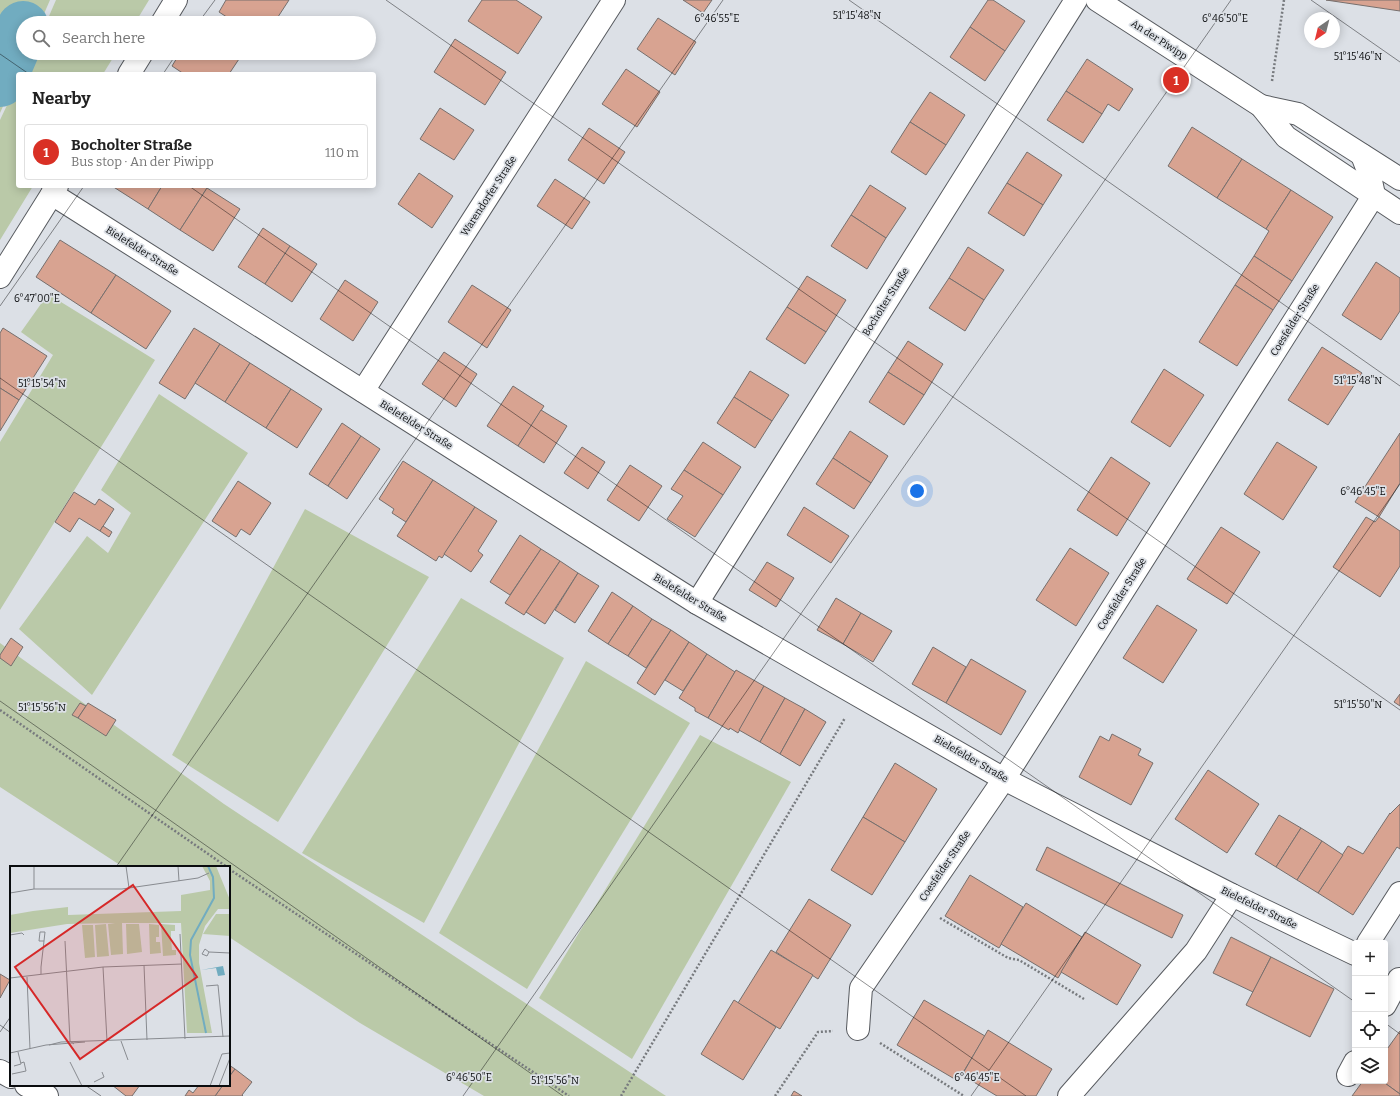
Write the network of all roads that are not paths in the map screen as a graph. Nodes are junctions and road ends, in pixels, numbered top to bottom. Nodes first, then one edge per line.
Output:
1 (176, 0) edge
2 (614, 0) edge
3 (1076, 0) edge
4 (1097, 0) edge
5 (166, 16) edge
6 (138, 60) edge
7 (130, 72) edge
8 (1261, 106) junction
9 (1362, 156) junction
10 (1400, 179) edge
11 (55, 190) edge
12 (1374, 195) junction
13 (1400, 213) edge
14 (0, 277) edge
15 (363, 391) junction
16 (697, 603) junction
17 (1004, 779) junction
18 (1400, 893) edge
19 (1232, 895) junction
20 (1370, 940) edge
21 (1352, 953) edge
22 (1395, 977) edge
23 (1388, 997) edge
24 (858, 1029) road end
25 (0, 1071) edge
26 (10, 1076) edge
27 (28, 1086) edge
28 (46, 1096) edge
29 (1069, 1096) edge

1 - 5 street
2 - 15 street, Warendorfer Straße
3 - 16 street, Bocholter Straße
4 - 8 street, An der Piwipp
6 - 7 street
8 - 9 street, An der Piwipp
8 - 12 street, An der Piwipp
9 - 10 street, An der Piwipp
9 - 12 street
11 - 14 street
11 - 15 street, Bielefelder Straße
12 - 13 street, An der Piwipp
12 - 17 street, Coesfelder Straße
15 - 16 street, Bielefelder Straße
16 - 17 street, Bielefelder Straße
17 - 19 street, Bielefelder Straße
17 - 24 street, Coesfelder Straße
18 - 20 street
19 - 21 street, Bielefelder Straße
19 - 29 street
22 - 23 street
25 - 26 street
27 - 28 street

